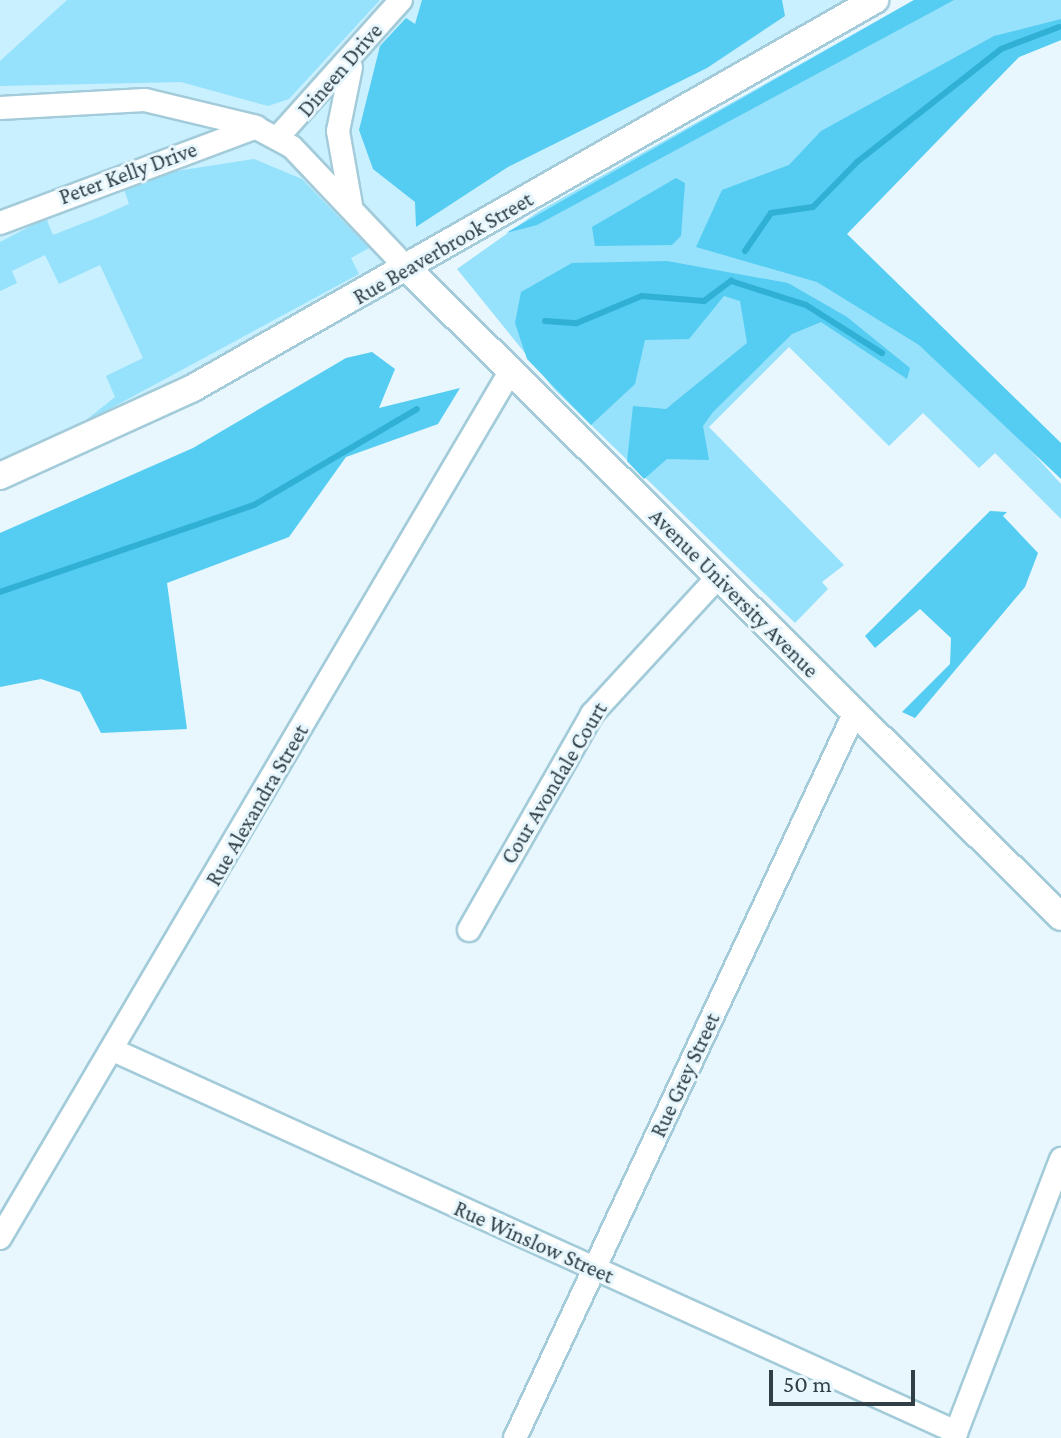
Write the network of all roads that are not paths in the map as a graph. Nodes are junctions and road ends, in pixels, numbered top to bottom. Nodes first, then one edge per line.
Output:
1 (401, 0) edge
2 (875, 0) edge
3 (361, 45) junction
4 (0, 108) edge
5 (267, 132) junction
6 (351, 206) junction
7 (0, 223) edge
8 (407, 268) junction
9 (511, 370) junction
10 (0, 476) edge
11 (718, 577) junction
12 (855, 712) junction
13 (1061, 917) edge
14 (469, 930) dead end
15 (113, 1050) junction
16 (1061, 1159) edge
17 (0, 1238) edge
18 (593, 1269) junction
19 (955, 1435) edge
20 (515, 1438) edge

1 - 3 street, Dineen Drive
2 - 8 street, Rue Beaverbrook Street
3 - 5 street, Dineen Drive
3 - 6 street
4 - 5 street
5 - 6 street
5 - 7 street, Peter Kelly Drive
6 - 8 street
8 - 9 street, Avenue University Avenue
8 - 10 street, Rue Beaverbrook Street
9 - 11 street, Avenue University Avenue
9 - 15 street, Rue Alexandra Street
11 - 12 street, Avenue University Avenue
11 - 14 street, Cour Avondale Court
12 - 13 street, Avenue University Avenue
12 - 18 street, Rue Grey Street
15 - 17 street, Rue Alexandra Street
15 - 18 street, Rue Winslow Street
16 - 19 street
18 - 19 street, Rue Winslow Street
18 - 20 street, Rue Grey Street

